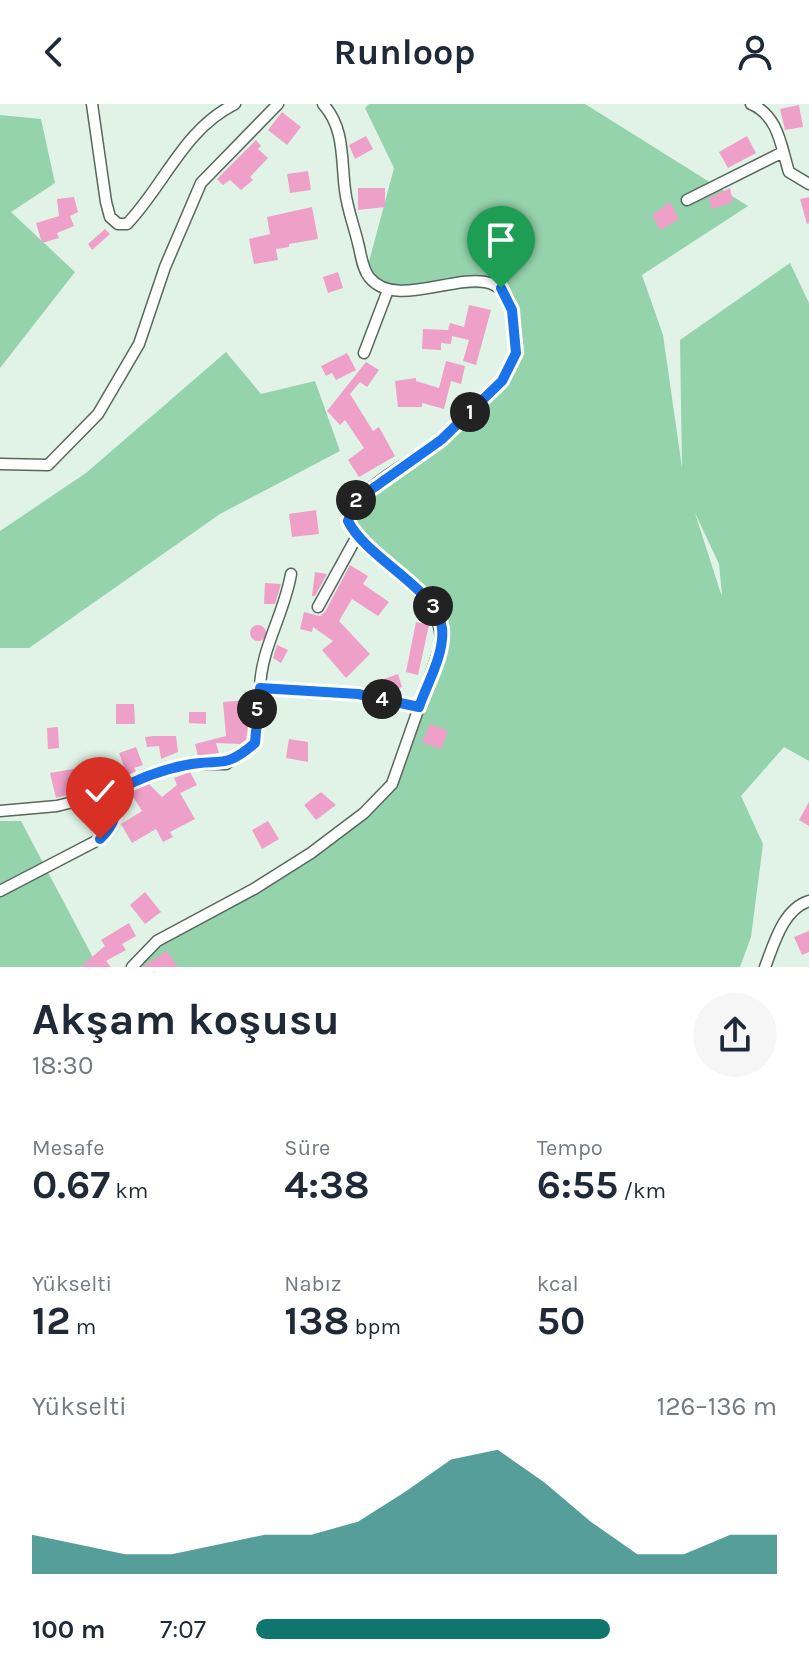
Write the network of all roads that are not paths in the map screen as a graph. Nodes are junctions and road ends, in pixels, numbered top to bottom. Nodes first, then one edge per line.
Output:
1 (92, 104) edge
2 (235, 104) edge
3 (278, 104) edge
4 (323, 104) edge
5 (751, 104) edge
6 (783, 152) junction
7 (809, 184) edge
8 (687, 200) dead end
9 (388, 290) junction
10 (364, 353) dead end
11 (0, 464) edge
12 (356, 538) junction
13 (291, 574) dead end
14 (318, 607) dead end
15 (260, 688) junction
16 (419, 707) junction
17 (116, 791) junction
18 (0, 811) edge
19 (0, 891) edge
20 (809, 901) edge
21 (132, 967) edge
22 (765, 967) edge

1 - 2 street
3 - 11 street
4 - 9 street
5 - 6 street
6 - 7 street
6 - 8 street
9 - 10 street
9 - 12 street
12 - 14 street
12 - 16 street
13 - 15 street
15 - 16 street
15 - 17 street
16 - 21 street
17 - 18 street
17 - 19 street
20 - 22 street

